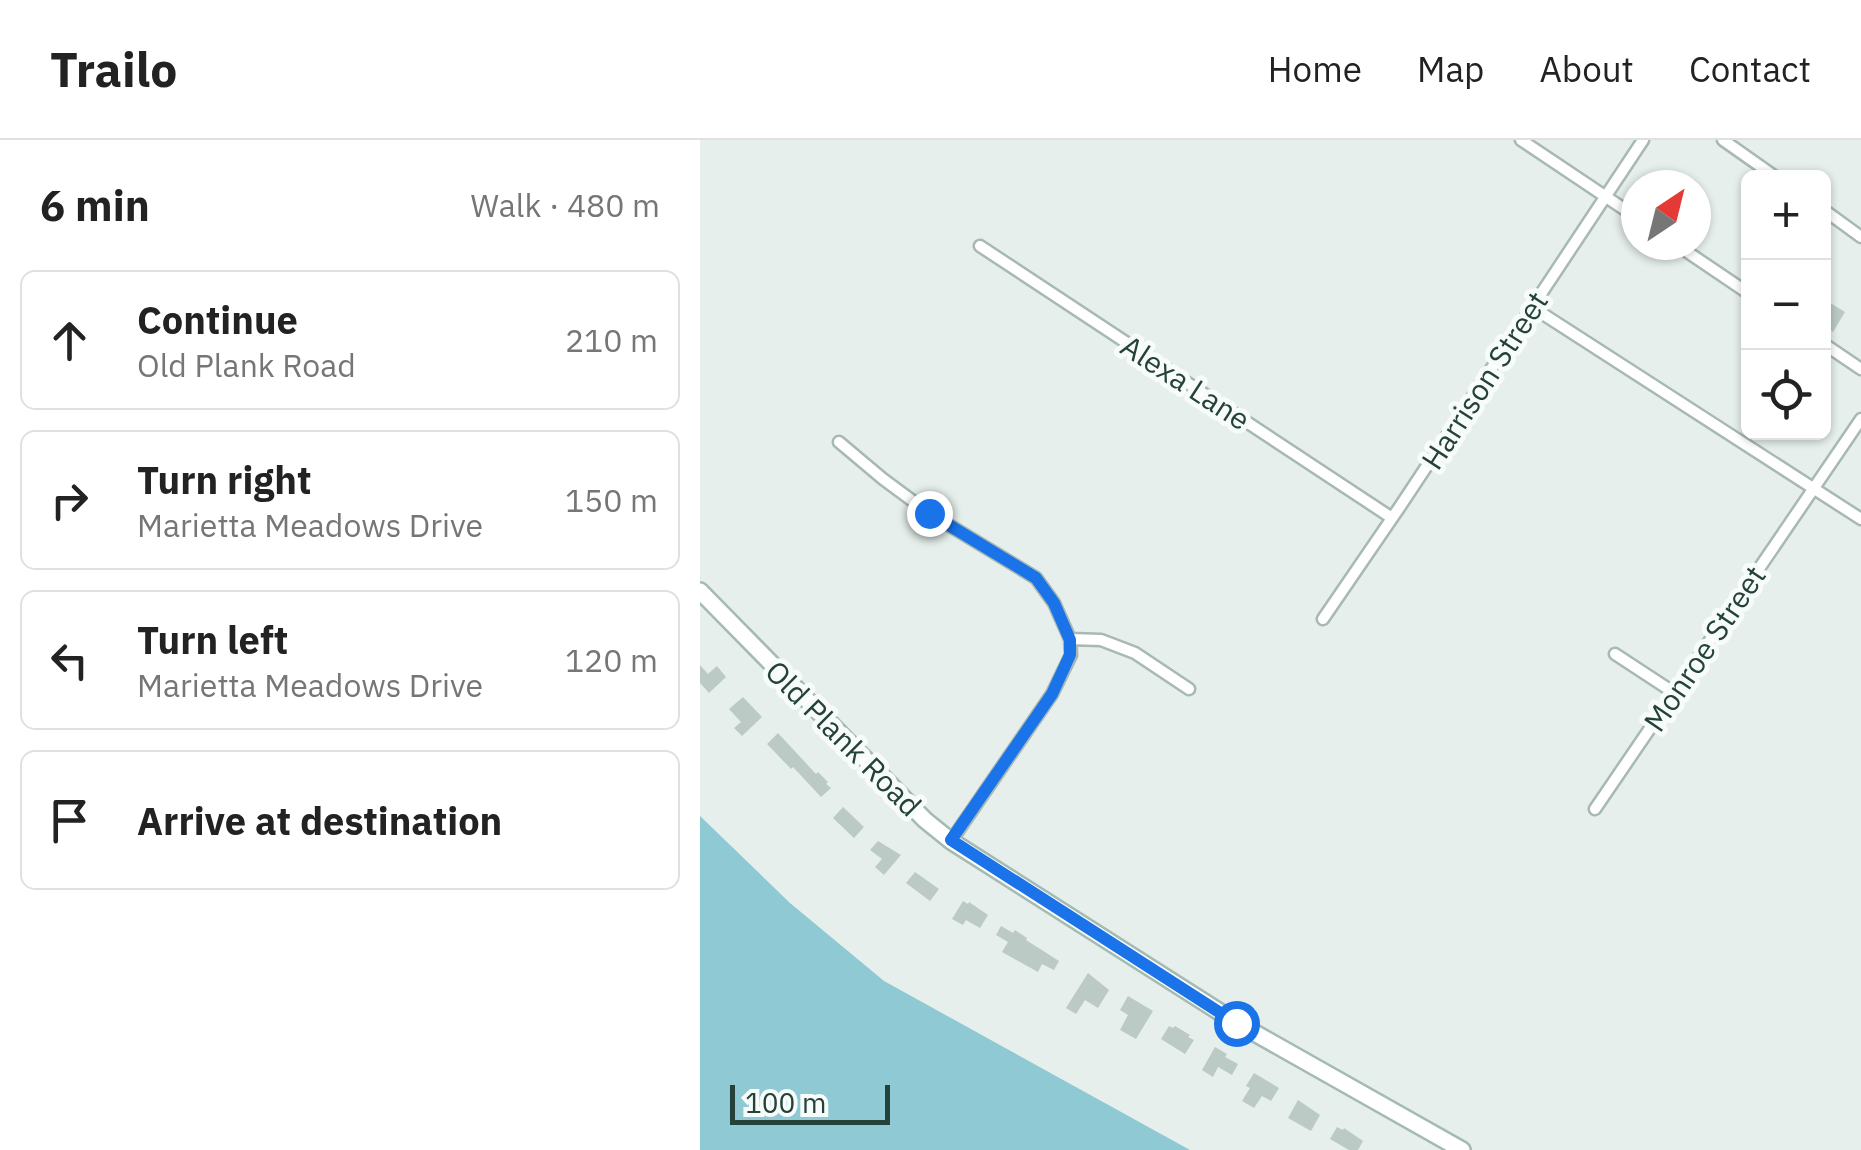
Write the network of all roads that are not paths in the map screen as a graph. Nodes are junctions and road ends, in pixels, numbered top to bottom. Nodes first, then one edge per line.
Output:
1 (1522, 140) edge
2 (1643, 140) edge
3 (1723, 140) edge
4 (1766, 170) edge
5 (1604, 198) junction
6 (1621, 209) edge
7 (1831, 215) edge
8 (1861, 236) edge
9 (980, 246) dead end
10 (1699, 260) edge
11 (1741, 288) edge
12 (1532, 308) junction
13 (1831, 349) edge
14 (1861, 369) edge
15 (1861, 419) edge
16 (839, 442) dead end
17 (1813, 487) junction
18 (1392, 518) junction
19 (1861, 518) edge
20 (700, 592) edge
21 (1323, 619) dead end
22 (1070, 640) junction
23 (1615, 654) dead end
24 (1189, 689) dead end
25 (1673, 692) junction
26 (1594, 809) dead end
27 (951, 840) junction
28 (1462, 1150) edge

1 - 5 street
2 - 5 street, Harrison Street
3 - 4 street
5 - 6 street
5 - 12 street, Harrison Street
7 - 8 street
9 - 18 street, Alexa Lane
10 - 11 street
12 - 17 street
12 - 18 street, Harrison Street
13 - 14 street
15 - 17 street, Monroe Street
16 - 22 street
17 - 19 street
17 - 25 street, Monroe Street
18 - 21 street, Harrison Street
20 - 27 street, Old Plank Road
22 - 24 street
22 - 27 street
23 - 25 street
25 - 26 street, Monroe Street
27 - 28 street, Old Plank Road

